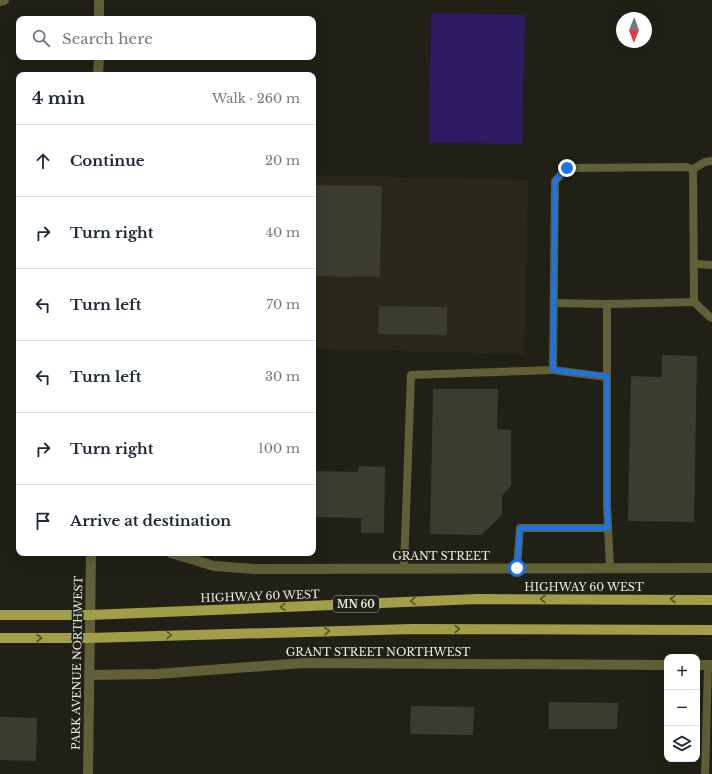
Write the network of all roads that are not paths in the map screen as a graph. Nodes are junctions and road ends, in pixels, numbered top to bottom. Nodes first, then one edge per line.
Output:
1 (4, 0) edge
2 (100, 0) edge
3 (0, 2) edge
4 (99, 16) edge
5 (99, 60) edge
6 (98, 72) edge
7 (712, 161) edge
8 (693, 169) junction
9 (694, 264) junction
10 (712, 265) edge
11 (694, 302) junction
12 (554, 303) junction
13 (607, 304) junction
14 (712, 318) edge
15 (553, 370) junction
16 (607, 376) junction
17 (608, 528) junction
18 (91, 556) edge
19 (194, 556) edge
20 (404, 568) junction
21 (517, 568) junction
22 (610, 568) junction
23 (712, 568) edge
24 (712, 600) edge
25 (0, 615) edge
26 (90, 615) junction
27 (712, 630) edge
28 (0, 638) edge
29 (90, 638) junction
30 (664, 665) edge
31 (710, 665) edge
32 (89, 675) junction
33 (709, 699) edge
34 (88, 774) edge
35 (705, 774) edge

1 - 3 street
2 - 4 street
5 - 6 street
7 - 8 lane
8 - 9 lane
8 - 12 lane
9 - 10 lane
9 - 11 lane
11 - 13 lane
11 - 14 lane
12 - 13 lane
12 - 15 lane
13 - 16 lane
15 - 16 lane
15 - 20 lane
16 - 17 lane
17 - 21 lane
17 - 22 lane
18 - 26 street, PARK AVENUE NORTHWEST
19 - 20 street, GRANT STREET
20 - 21 street, GRANT STREET
21 - 22 street, GRANT STREET
22 - 23 street, GRANT STREET
24 -> 26 main road, HIGHWAY 60 WEST / MN 60
25 - 26 main road, HIGHWAY 60 WEST / MN 60
26 - 29 street, PARK AVENUE NORTHWEST
29 -> 27 main road
28 -> 29 main road
29 - 32 street, PARK AVENUE NORTHWEST
30 - 32 street, GRANT STREET NORTHWEST
31 - 33 lane
32 - 34 street, PARK AVENUE NORTHWEST
33 - 35 lane

